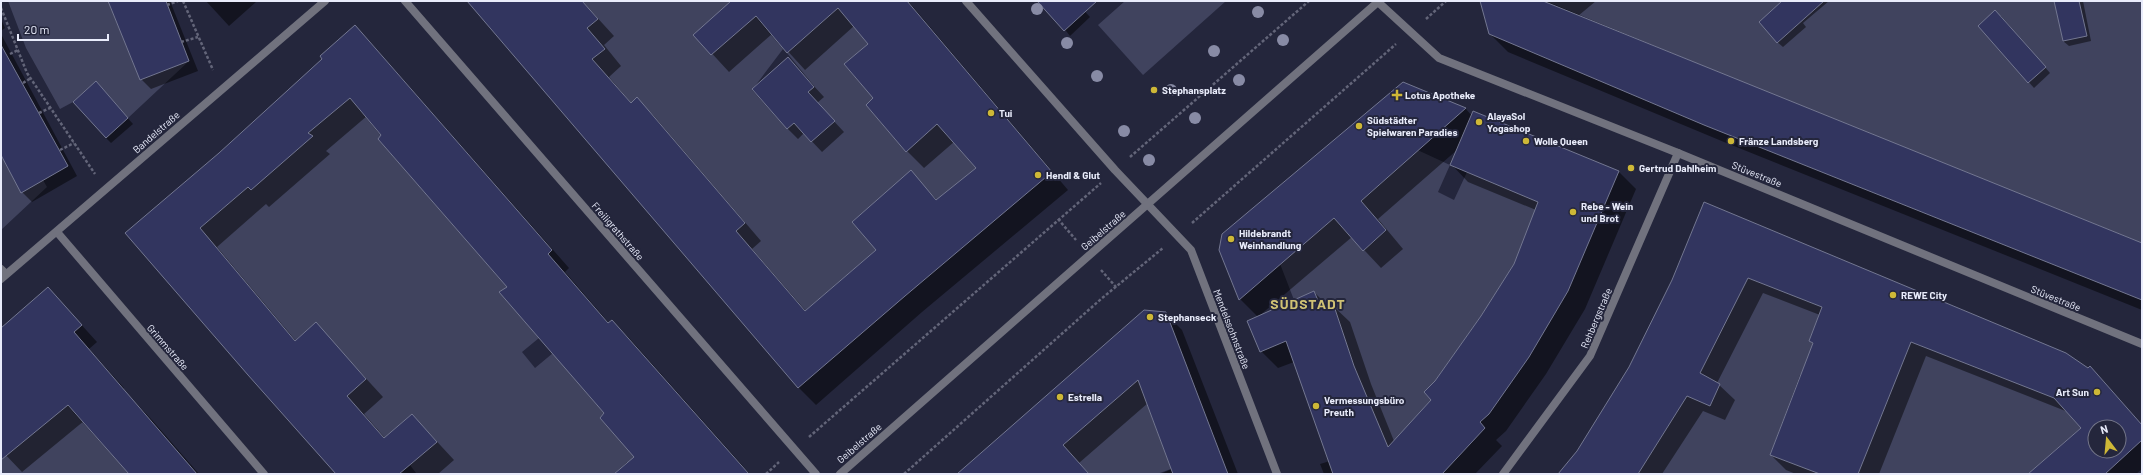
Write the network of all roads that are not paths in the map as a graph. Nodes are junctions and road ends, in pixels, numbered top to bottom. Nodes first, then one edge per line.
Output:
1 (325, 1) edge
2 (405, 1) edge
3 (966, 1) edge
4 (1379, 2) edge
5 (1678, 153) junction
6 (1148, 204) junction
7 (57, 232) junction
8 (3, 274) edge
9 (2142, 344) edge
10 (264, 474) edge
11 (816, 474) edge
12 (840, 474) edge
13 (1277, 474) edge
14 (1503, 474) edge

1 - 7 street, Bandelstraße
2 - 11 street, Freiligrathstraße
3 - 6 street
4 - 5 street, Stüvestraße
4 - 6 street, Geibelstraße
5 - 9 street, Stüvestraße
5 - 14 street, Rehbergstraße
6 - 12 street, Geibelstraße
6 - 13 street, Mendelssohnstraße
7 - 8 street, Bandelstraße
7 - 10 street, Grimmstraße

